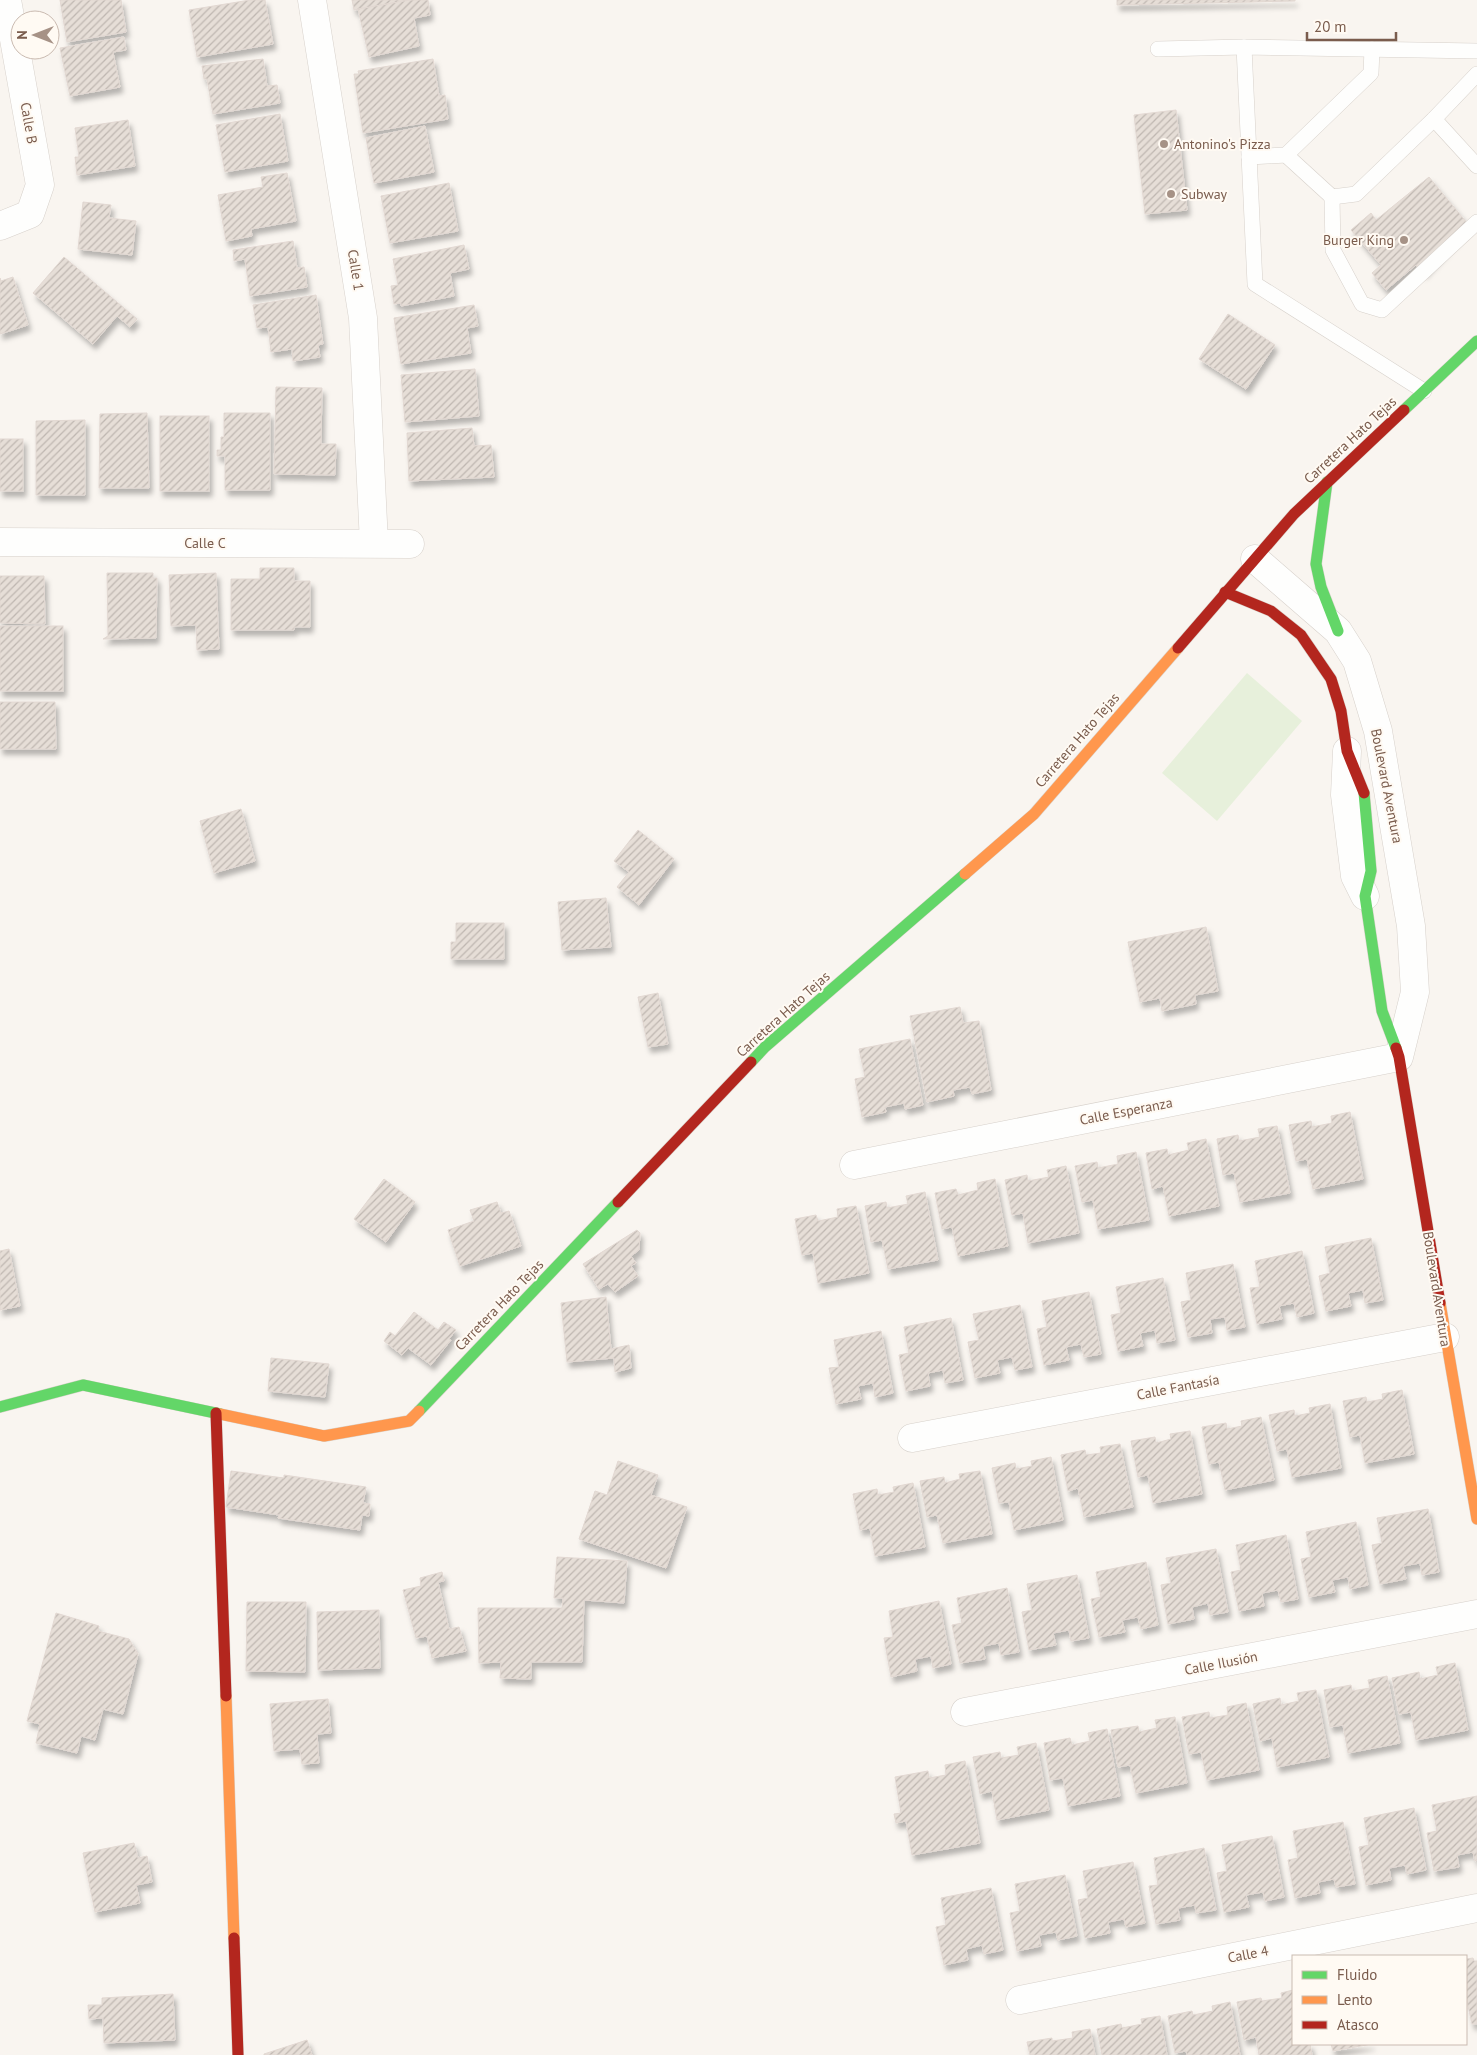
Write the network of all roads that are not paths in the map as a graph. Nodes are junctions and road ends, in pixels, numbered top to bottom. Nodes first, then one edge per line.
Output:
1 (8, 0) edge
2 (312, 0) edge
3 (1244, 47) junction
4 (1158, 49) dead end
5 (1372, 49) junction
6 (1477, 51) edge
7 (1477, 74) edge
8 (1434, 119) junction
9 (1286, 155) junction
10 (1249, 157) junction
11 (1477, 166) edge
12 (1332, 196) junction
13 (1477, 222) edge
14 (0, 226) edge
15 (1477, 341) edge
16 (1424, 391) junction
17 (1327, 482) junction
18 (0, 542) edge
19 (374, 543) junction
20 (410, 544) dead end
21 (1255, 559) junction
22 (1226, 592) junction
23 (1338, 631) junction
24 (1378, 731) junction
25 (1346, 744) junction
26 (1366, 896) joint
27 (1399, 1057) junction
28 (854, 1165) dead end
29 (1445, 1337) junction
30 (0, 1407) edge
31 (216, 1413) junction
32 (912, 1438) dead end
33 (1477, 1520) edge
34 (1477, 1614) edge
35 (965, 1712) dead end
36 (1477, 1908) edge
37 (1020, 2000) dead end
38 (238, 2055) edge

1 - 14 street, Calle B
2 - 19 street, Calle 1
3 - 4 lane
3 - 5 lane
3 - 10 lane
5 - 6 lane
5 - 9 lane
7 - 8 lane
8 - 11 lane
8 - 12 lane
9 - 10 lane
9 - 12 lane
10 - 16 lane
12 - 13 lane
15 - 16 street, Carretera Hato Tejas
16 - 17 street, Carretera Hato Tejas
17 - 21 street, Carretera Hato Tejas
17 - 23 street
18 - 19 street, Calle C
19 - 20 street, Calle C
21 - 22 street, Carretera Hato Tejas
21 - 23 street, Boulevard Aventura
22 - 25 street
22 - 31 street, Carretera Hato Tejas
23 - 24 street, Boulevard Aventura
24 - 25 street
24 - 27 street, Boulevard Aventura
25 - 26 street
26 - 27 street, Boulevard Aventura
27 - 28 street, Calle Esperanza
27 - 29 street, Boulevard Aventura
29 - 32 street, Calle Fantasía
29 - 33 street, Boulevard Aventura
30 - 31 street, Carretera Hato Tejas
31 - 38 street
34 - 35 street, Calle Ilusión
36 - 37 street, Calle 4

